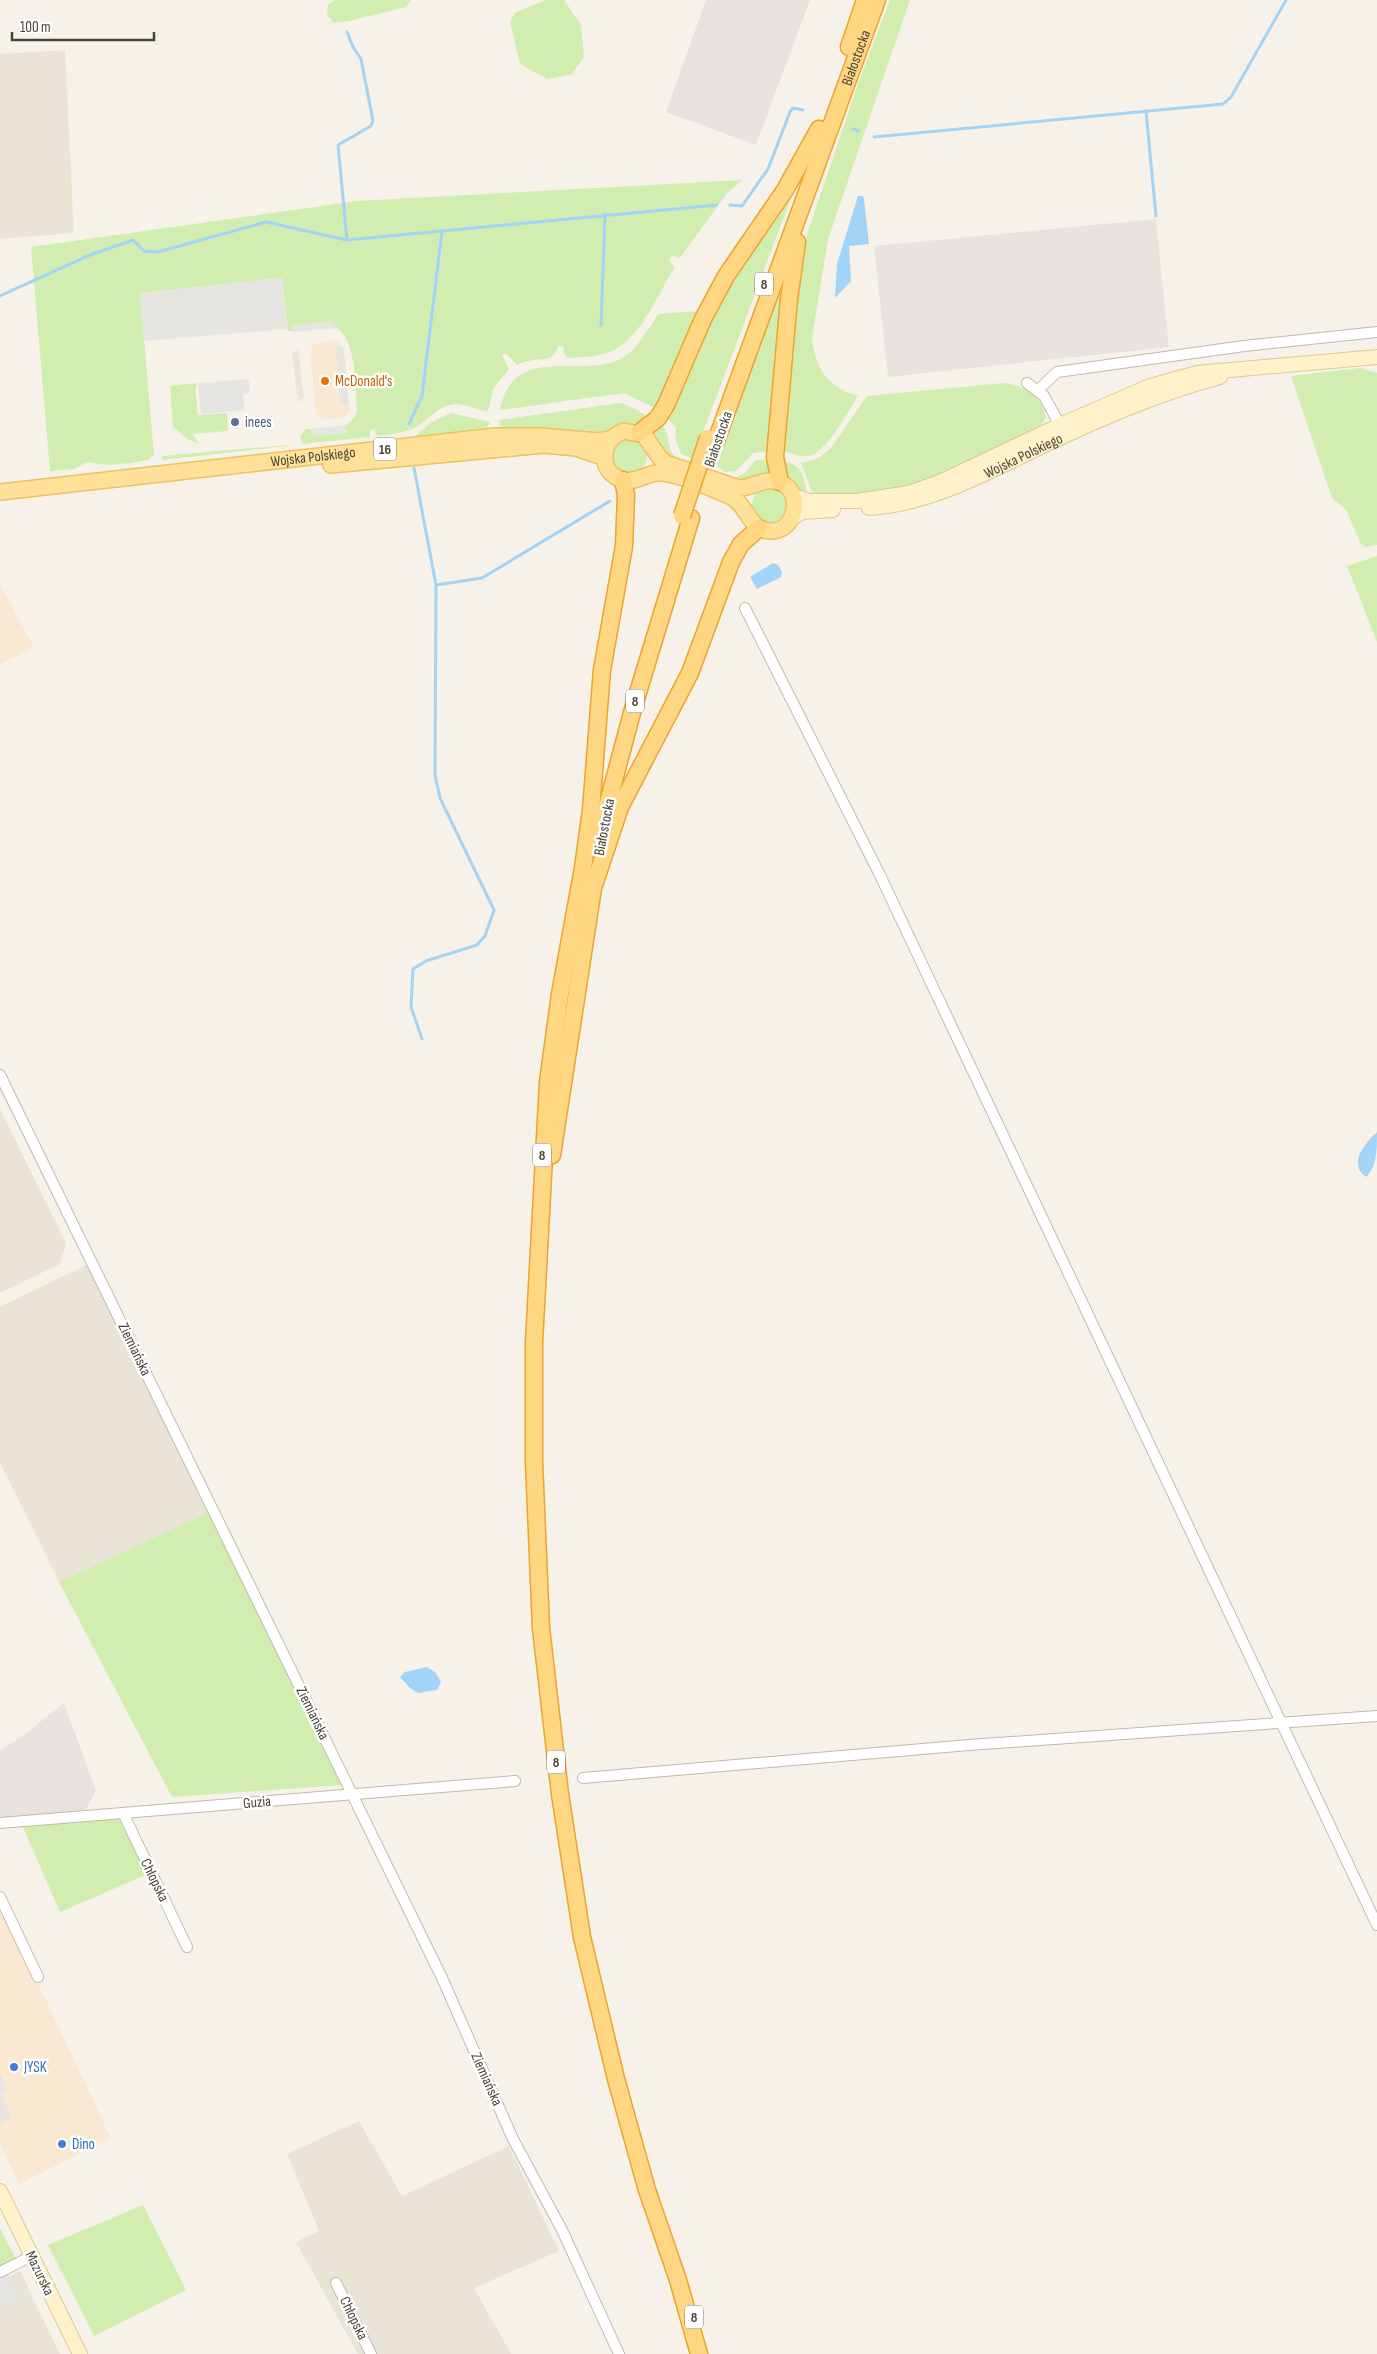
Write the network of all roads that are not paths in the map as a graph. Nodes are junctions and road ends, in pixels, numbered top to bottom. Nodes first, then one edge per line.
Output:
1 (865, 0) edge
2 (878, 0) edge
3 (820, 129) junction
4 (806, 198) junction
5 (1377, 332) edge
6 (1377, 357) edge
7 (1028, 383) dead end
8 (1038, 390) junction
9 (1063, 430) junction
10 (639, 433) junction
11 (609, 439) junction
12 (712, 439) junction
13 (605, 458) junction
14 (297, 464) junction
15 (622, 480) junction
16 (780, 482) junction
17 (731, 491) junction
18 (0, 492) edge
19 (792, 496) junction
20 (687, 517) junction
21 (793, 517) junction
22 (759, 528) junction
23 (744, 608) dead end
24 (583, 868) junction
25 (594, 888) junction
26 (0, 1075) edge
27 (541, 1229) junction
28 (1377, 1716) edge
29 (1283, 1724) junction
30 (583, 1778) dead end
31 (515, 1781) dead end
32 (352, 1794) junction
33 (123, 1813) junction
34 (0, 1823) edge
35 (0, 1897) edge
36 (1377, 1925) edge
37 (187, 1946) dead end
38 (38, 1977) dead end
39 (0, 2191) edge
40 (32, 2256) junction
41 (0, 2272) edge
42 (678, 2280) junction
43 (336, 2283) dead end
44 (80, 2354) edge
45 (371, 2354) edge
46 (619, 2354) edge
47 (700, 2354) edge
48 (710, 2354) edge

1 - 3 highway, Białostocka / 8
2 - 4 highway, Białostocka / 8
3 - 10 highway
3 - 12 highway, Białostocka / 8
4 - 12 highway, Białostocka / 8
4 - 16 highway
5 - 8 street
6 - 9 main road, Wojska Polskiego
7 - 8 street
8 - 9 street
9 - 19 main road, Wojska Polskiego
9 - 21 main road, Wojska Polskiego
10 - 11 main road, 16
10 - 17 main road
11 - 13 main road
11 - 14 main road, Wojska Polskiego / 16
12 - 20 highway, Białostocka / 8, bridge
13 - 14 main road, Wojska Polskiego / 16
13 - 15 main road
14 - 18 main road, Wojska Polskiego / 16
15 - 17 main road
15 - 24 highway
16 - 17 main road
16 - 19 main road
17 - 22 main road
19 - 21 main road
20 - 24 highway, Białostocka / 8
20 - 25 highway, Białostocka / 8
21 - 22 main road
22 - 25 highway
23 - 29 street
24 - 27 highway, 8
25 - 27 highway, 8
26 - 32 street, Ziemiańska
27 - 42 highway, 8
28 - 29 street
29 - 30 street
29 - 36 street
31 - 32 street, Guzia
32 - 33 street, Guzia
32 - 46 street, Ziemiańska
33 - 34 street, Guzia
33 - 37 street, Chłopska
35 - 38 street
39 - 40 main road, Mazurska
40 - 41 street
40 - 44 main road, Mazurska
42 - 47 highway, 8
42 - 48 highway, 8
43 - 45 street, Chłopska

